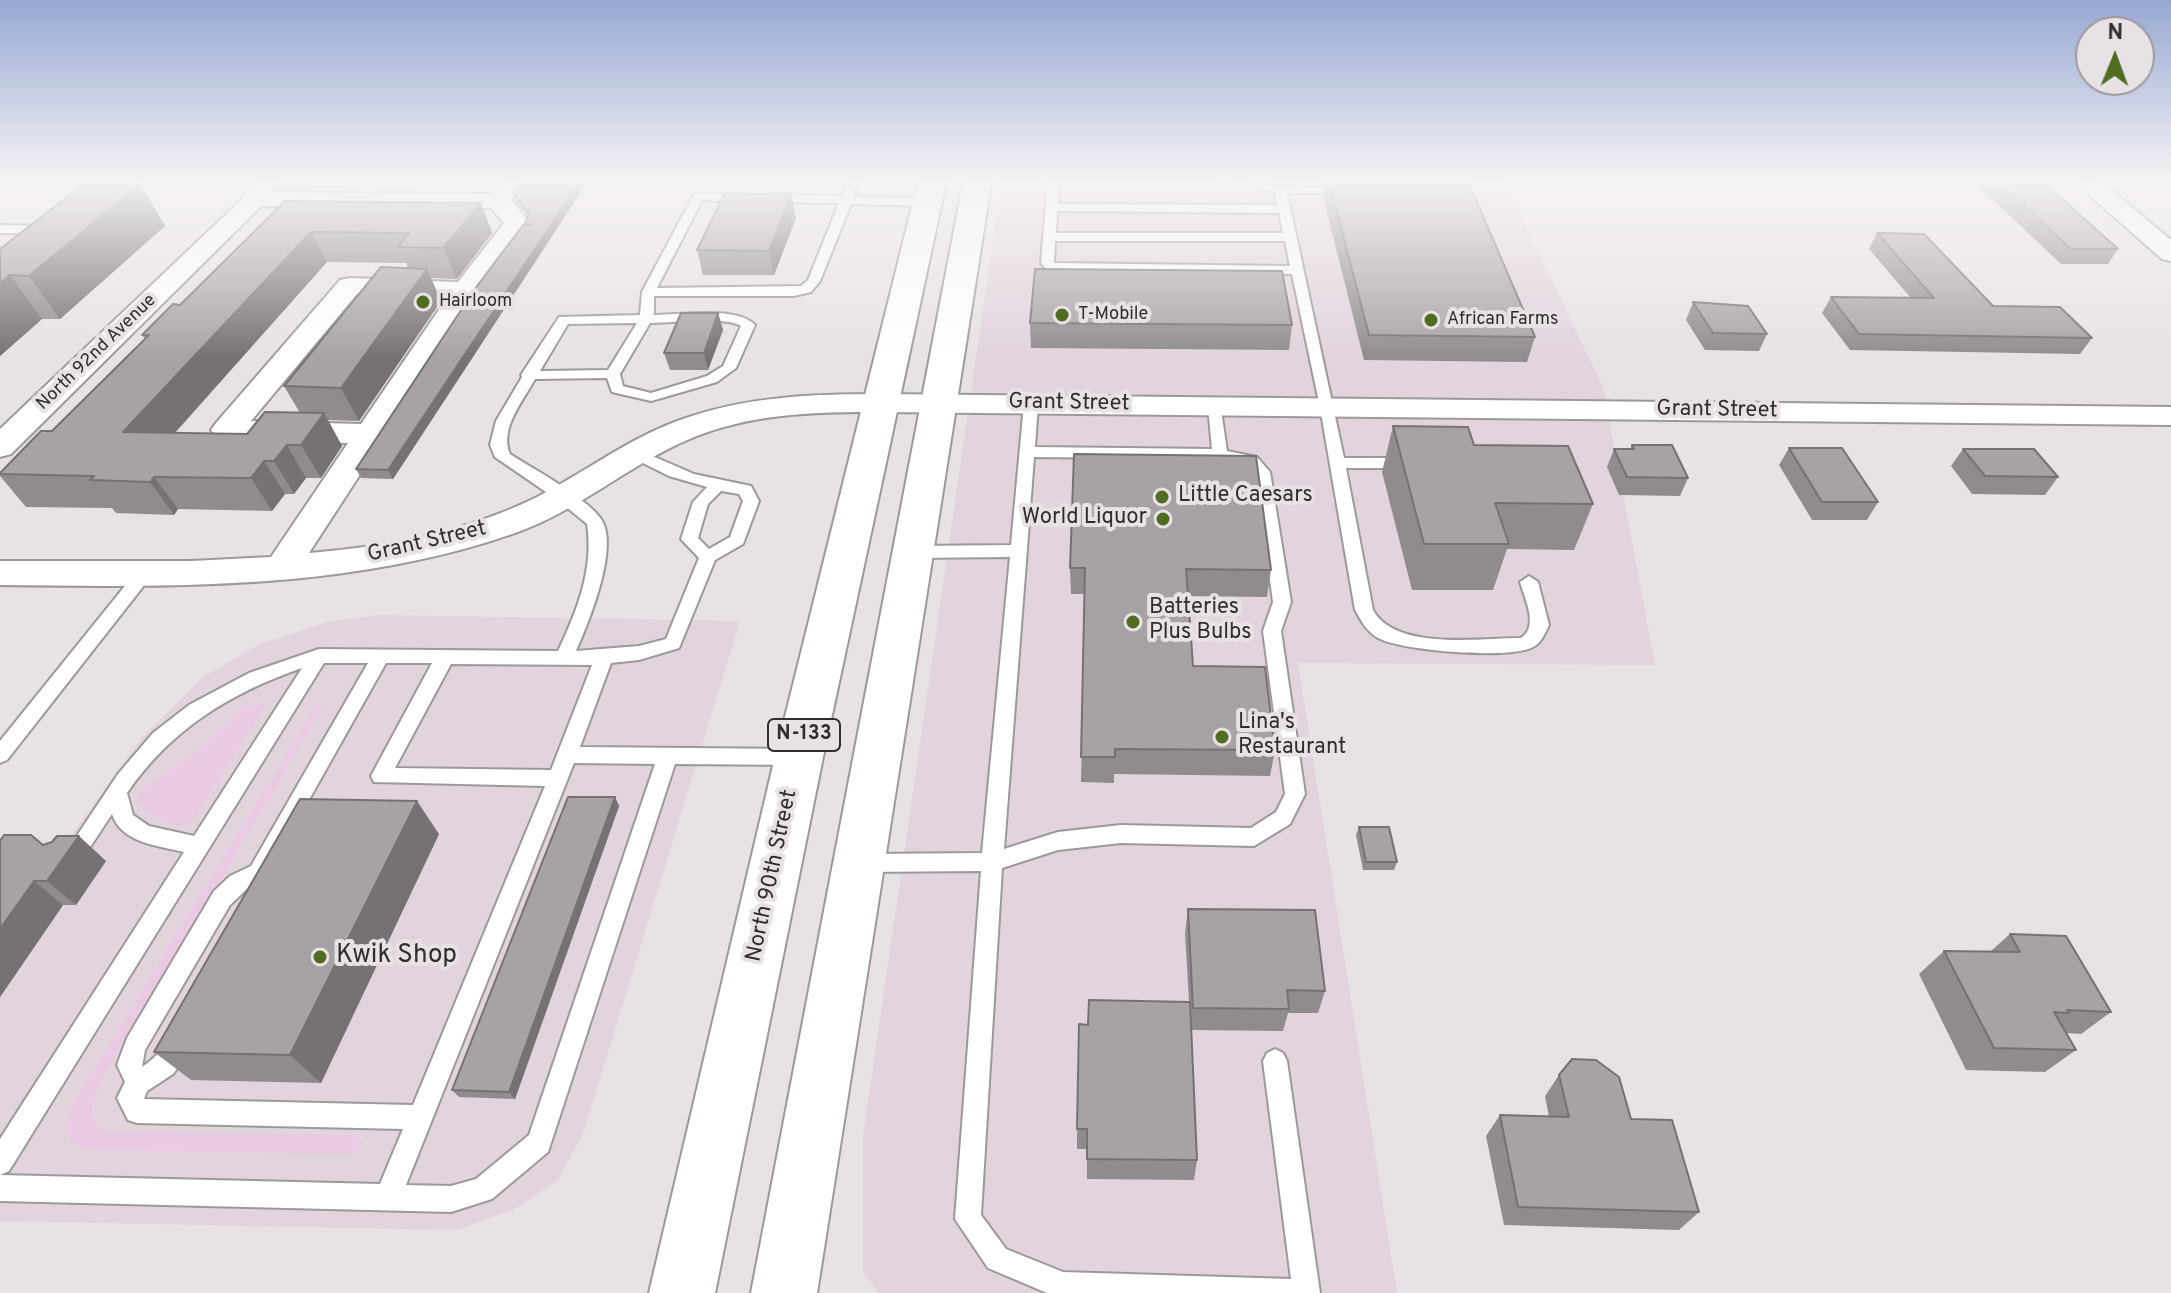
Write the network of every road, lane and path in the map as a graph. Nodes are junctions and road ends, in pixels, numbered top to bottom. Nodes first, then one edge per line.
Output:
1 (43, 238) edge
2 (210, 238) edge
3 (505, 238) edge
4 (676, 238) edge
5 (832, 238) edge
6 (919, 238) edge
7 (968, 238) edge
8 (1049, 238) edge
9 (1290, 238) edge
10 (2154, 238) edge
11 (34, 247) edge
12 (2171, 253) edge
13 (1297, 270) junction
14 (466, 290) junction
15 (648, 292) junction
16 (647, 317) junction
17 (613, 374) junction
18 (528, 375) junction
19 (881, 403) junction
20 (939, 403) junction
21 (1031, 404) junction
22 (1215, 406) junction
23 (1327, 407) junction
24 (2171, 416) edge
25 (373, 434) junction
26 (0, 447) edge
27 (1027, 452) junction
28 (636, 454) junction
29 (1220, 454) junction
30 (1337, 463) junction
31 (1426, 463) edge
32 (717, 486) junction
33 (565, 497) junction
34 (1019, 551) junction
35 (913, 552) junction
36 (708, 557) junction
37 (280, 570) junction
38 (0, 573) edge
39 (143, 575) junction
40 (1529, 582) dead end
41 (319, 656) junction
42 (381, 656) junction
43 (445, 657) junction
44 (564, 658) junction
45 (599, 658) junction
46 (0, 755) edge
47 (567, 755) junction
48 (668, 755) junction
49 (799, 757) junction
50 (557, 778) junction
51 (117, 794) junction
52 (199, 846) junction
53 (72, 858) edge
54 (992, 862) junction
55 (859, 863) junction
56 (258, 872) junction
57 (266, 898) edge
58 (197, 1020) edge
59 (1275, 1061) dead end
60 (138, 1083) junction
61 (420, 1117) junction
62 (0, 1162) edge
63 (0, 1188) edge
64 (388, 1197) junction
65 (1063, 1290) edge
66 (682, 1293) edge
67 (784, 1293) edge
68 (1306, 1293) edge

1 - 11 lane
2 - 26 street, North 92nd Avenue
3 - 14 street
4 - 15 lane
5 - 15 lane
6 - 19 main road, North 90th Street / N-133
7 - 20 main road
8 - 13 lane
9 - 13 lane
10 - 12 street
13 - 23 lane
14 - 25 street
14 - 25 street
15 - 16 lane
16 - 17 lane
16 - 17 lane
16 - 18 lane
17 - 18 lane
18 - 33 lane
19 - 20 street, Grant Street
19 - 28 street, Grant Street
19 - 49 main road, North 90th Street / N-133
20 - 21 street, Grant Street
20 - 35 main road
21 - 22 street, Grant Street
21 - 27 lane
22 - 23 street, Grant Street
22 - 29 lane
23 - 24 street, Grant Street
23 - 30 lane
25 - 37 street
27 - 29 lane
27 - 34 lane
28 - 32 lane
28 - 33 street, Grant Street
29 - 54 lane
30 - 31 lane
30 - 40 lane
32 - 36 lane
32 - 36 lane
33 - 37 street, Grant Street
33 - 44 lane
34 - 35 lane
34 - 54 lane
35 - 55 main road
36 - 45 lane
37 - 39 street, Grant Street
38 - 39 street, Grant Street
39 - 46 lane
41 - 42 lane
41 - 51 lane
41 - 52 lane
42 - 43 lane
42 - 56 lane
43 - 44 lane
43 - 50 lane
44 - 45 lane
45 - 47 lane
47 - 48 lane
47 - 50 lane
48 - 49 lane
48 - 64 lane
49 - 66 main road, North 90th Street / N-133
50 - 61 lane
51 - 52 lane
51 - 53 lane
52 - 62 lane
54 - 55 lane
54 - 65 lane
55 - 67 main road
56 - 57 lane
56 - 60 lane
58 - 60 lane
59 - 68 lane
60 - 61 lane
61 - 64 lane
63 - 64 lane
65 - 68 lane

